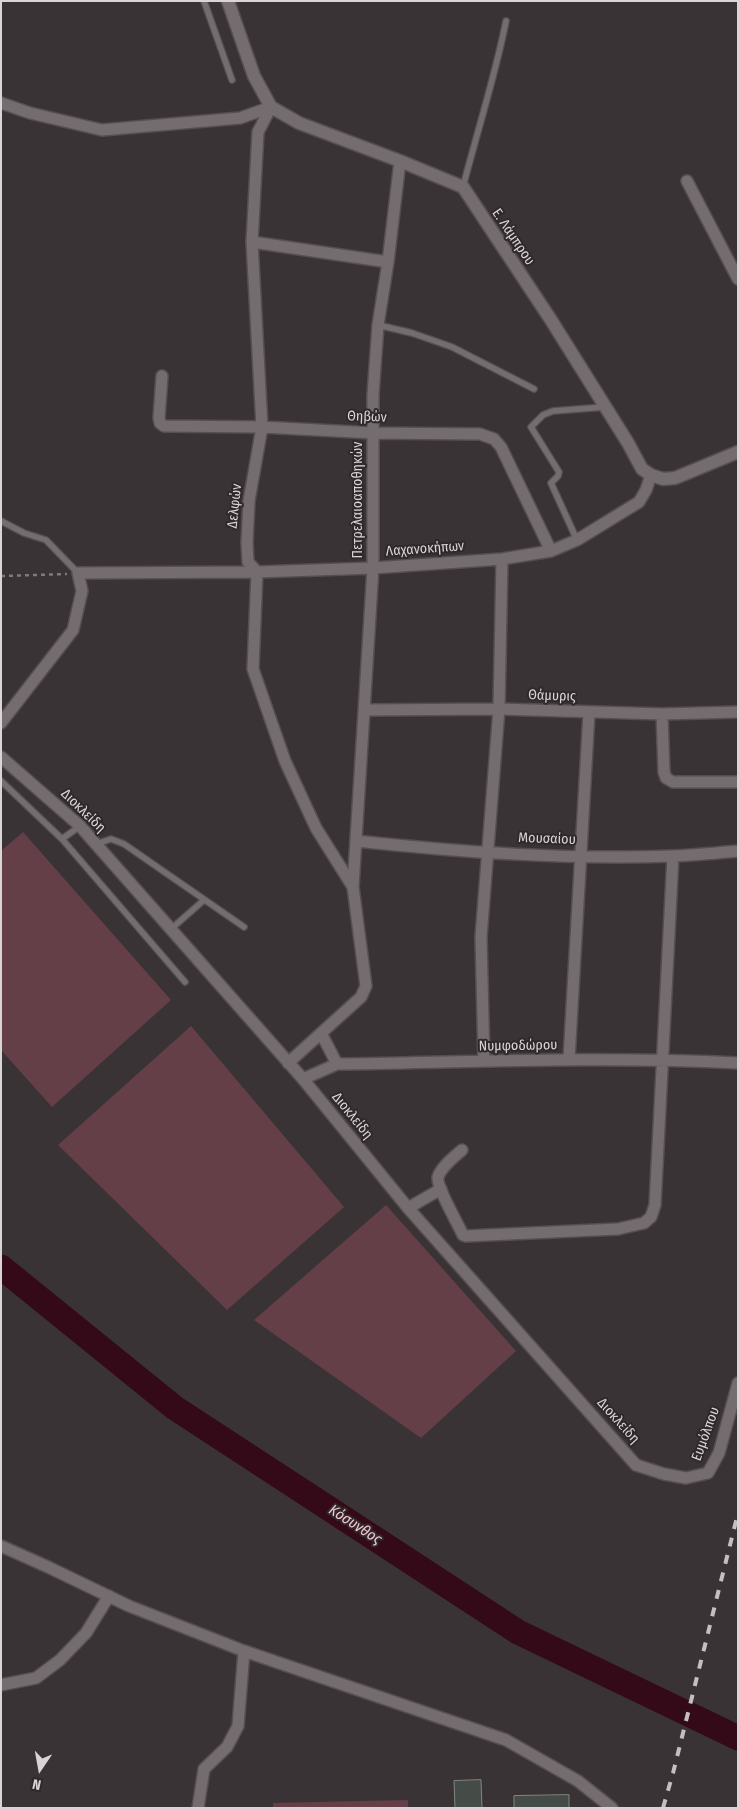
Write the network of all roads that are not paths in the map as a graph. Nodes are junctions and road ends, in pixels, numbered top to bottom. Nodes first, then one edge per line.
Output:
1 (204, 1) edge
2 (228, 1) edge
3 (506, 21) dead end
4 (232, 80) dead end
5 (1, 103) edge
6 (271, 108) junction
7 (400, 161) junction
8 (687, 180) dead end
9 (463, 187) junction
10 (252, 242) junction
11 (388, 262) junction
12 (738, 279) edge
13 (378, 325) junction
14 (162, 376) dead end
15 (534, 389) dead end
16 (605, 407) junction
17 (262, 427) junction
18 (373, 433) junction
19 (738, 452) edge
20 (652, 475) junction
21 (1, 521) edge
22 (577, 540) junction
23 (551, 551) junction
24 (502, 559) junction
25 (374, 568) junction
26 (257, 572) junction
27 (78, 573) junction
28 (364, 710) junction
29 (499, 710) junction
30 (738, 712) edge
31 (589, 713) junction
32 (662, 714) junction
33 (1, 723) edge
34 (1, 757) edge
35 (1, 782) edge
36 (738, 782) edge
37 (80, 826) junction
38 (62, 839) junction
39 (356, 841) junction
40 (96, 844) junction
41 (738, 851) edge
42 (488, 852) junction
43 (580, 856) junction
44 (673, 856) junction
45 (354, 887) junction
46 (204, 900) junction
47 (244, 928) dead end
48 (171, 929) junction
49 (185, 982) dead end
50 (321, 1033) junction
51 (569, 1059) junction
52 (663, 1059) junction
53 (484, 1061) junction
54 (288, 1063) junction
55 (738, 1063) edge
56 (337, 1064) junction
57 (303, 1079) junction
58 (462, 1150) dead end
59 (441, 1189) junction
60 (408, 1208) junction
61 (738, 1383) edge
62 (686, 1478) joint
63 (1, 1546) edge
64 (109, 1596) junction
65 (244, 1651) junction
66 (1, 1685) edge
67 (198, 1808) edge
68 (612, 1808) edge

1 - 4 lane
2 - 6 street
3 - 9 lane
5 - 6 street
6 - 7 street
6 - 10 street, Δελφών
7 - 9 street
7 - 11 street, Πετρελαιοαποθηκών
8 - 12 street
9 - 16 street, Ε. Λάμπρου
10 - 11 street
10 - 17 street, Δελφών
11 - 13 street, Πετρελαιοαποθηκών
13 - 15 lane
13 - 18 street, Πετρελαιοαποθηκών
14 - 17 street, Θηβών
16 - 20 street, Ε. Λάμπρου
16 - 22 lane
17 - 18 street, Θηβών
17 - 26 street, Δελφών
18 - 23 street, Θηβών
18 - 25 street, Πετρελαιοαποθηκών
19 - 20 street
20 - 22 street, Λαχανοκήπων
21 - 27 lane
22 - 23 street, Λαχανοκήπων
23 - 24 street, Λαχανοκήπων
24 - 25 street, Λαχανοκήπων
24 - 29 street
25 - 26 street, Λαχανοκήπων
25 - 28 street, Πετρελαιοαποθηκών
26 - 27 street, Λαχανοκήπων
26 - 45 street, Δελφών
27 - 33 street
28 - 29 street, Θάμυρις
28 - 39 street, Πετρελαιοαποθηκών
29 - 31 street, Θάμυρις
29 - 42 street
30 - 32 street, Θάμυρις
31 - 32 street, Θάμυρις
31 - 43 street
32 - 36 street
34 - 37 street, Διοκλείδη
35 - 38 lane
37 - 38 lane
37 - 40 street, Διοκλείδη
38 - 49 lane
39 - 42 street, Μουσαίου
39 - 45 street, Πετρελαιοαποθηκών
40 - 46 lane
40 - 48 street, Διοκλείδη
41 - 44 street, Μουσαίου
42 - 43 street, Μουσαίου
42 - 53 street
43 - 44 street, Μουσαίου
43 - 51 street
44 - 52 street
45 - 50 street, Πετρελαιοαποθηκών
46 - 47 lane
46 - 48 lane
48 - 54 street, Διοκλείδη
50 - 54 street
50 - 56 street
51 - 52 street, Νυμφοδώρου
51 - 53 street, Νυμφοδώρου
52 - 55 street, Νυμφοδώρου
52 - 59 street
53 - 56 street, Νυμφοδώρου
54 - 57 street, Διοκλείδη
56 - 57 street, Νυμφοδώρου
57 - 60 street, Διοκλείδη
58 - 59 street
59 - 60 street
60 - 62 street, Διοκλείδη
61 - 62 street, Ευμόλπου
63 - 64 street
64 - 65 street
64 - 66 street
65 - 67 street
65 - 68 street

